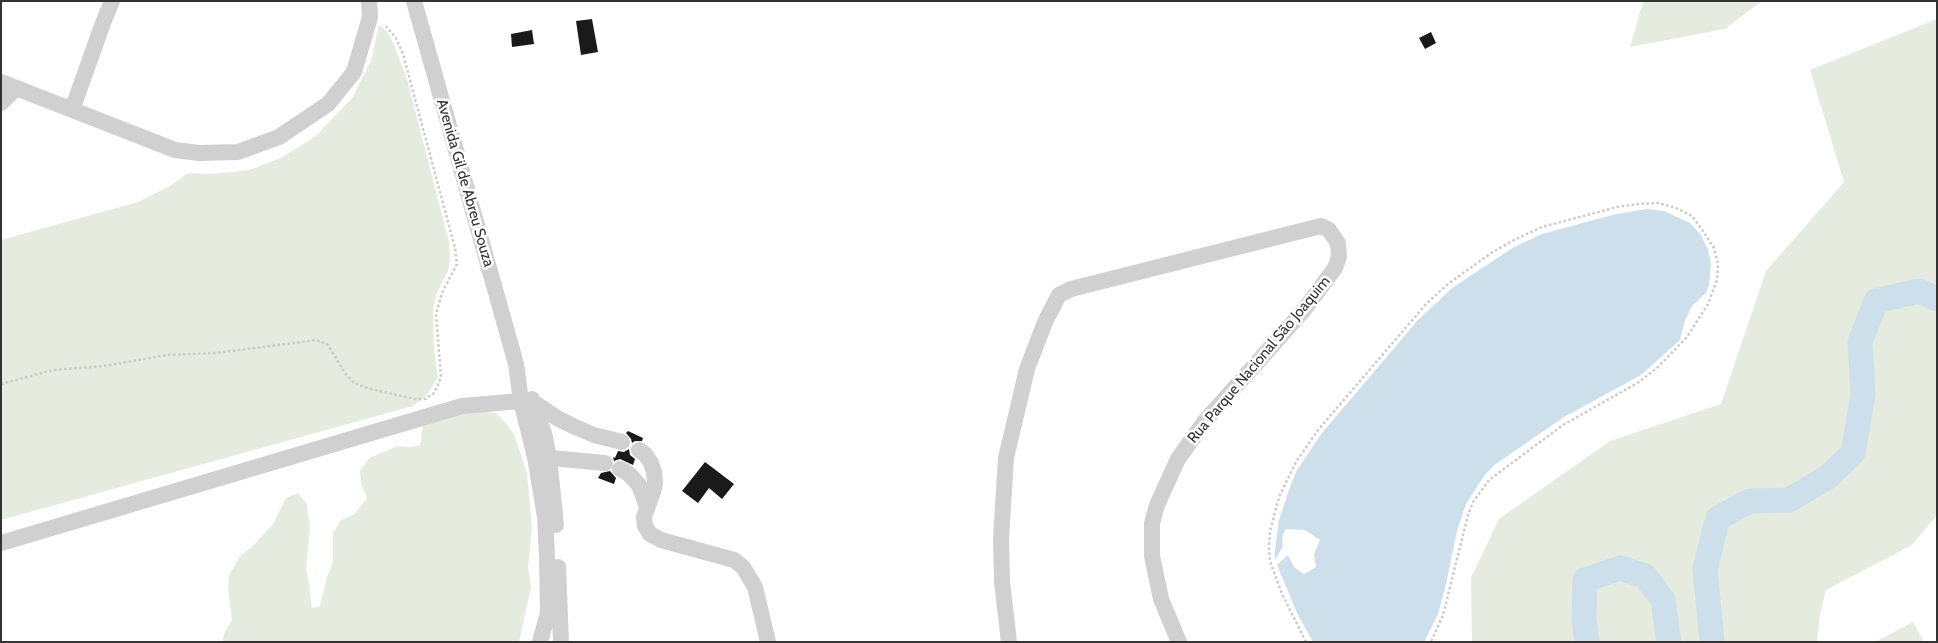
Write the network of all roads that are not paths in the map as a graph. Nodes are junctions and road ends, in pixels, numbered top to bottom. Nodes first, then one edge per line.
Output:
1 (112, 1) edge
2 (414, 1) edge
3 (370, 9) edge
4 (8, 85) edge
5 (1, 103) edge
6 (72, 110) junction
7 (527, 401) junction
8 (622, 442) dead end
9 (638, 450) dead end
10 (542, 457) junction
11 (647, 507) junction
12 (1, 543) edge
13 (540, 642) edge
14 (561, 642) edge
15 (768, 642) edge
16 (1010, 642) edge
17 (1179, 642) edge

1 - 6 street
2 - 7 street, Avenida Gil de Abreu Souza
3 - 6 street
4 - 5 street
4 - 6 street
7 - 8 street
7 - 10 street, Avenida Gil de Abreu Souza
7 - 12 street
9 - 11 street
10 - 11 street
10 - 13 street, Avenida Gil de Abreu Souza
10 - 14 street, Avenida Gil de Abreu Souza
11 - 15 street
16 - 17 street, Rua Parque Nacional São Joaquim

